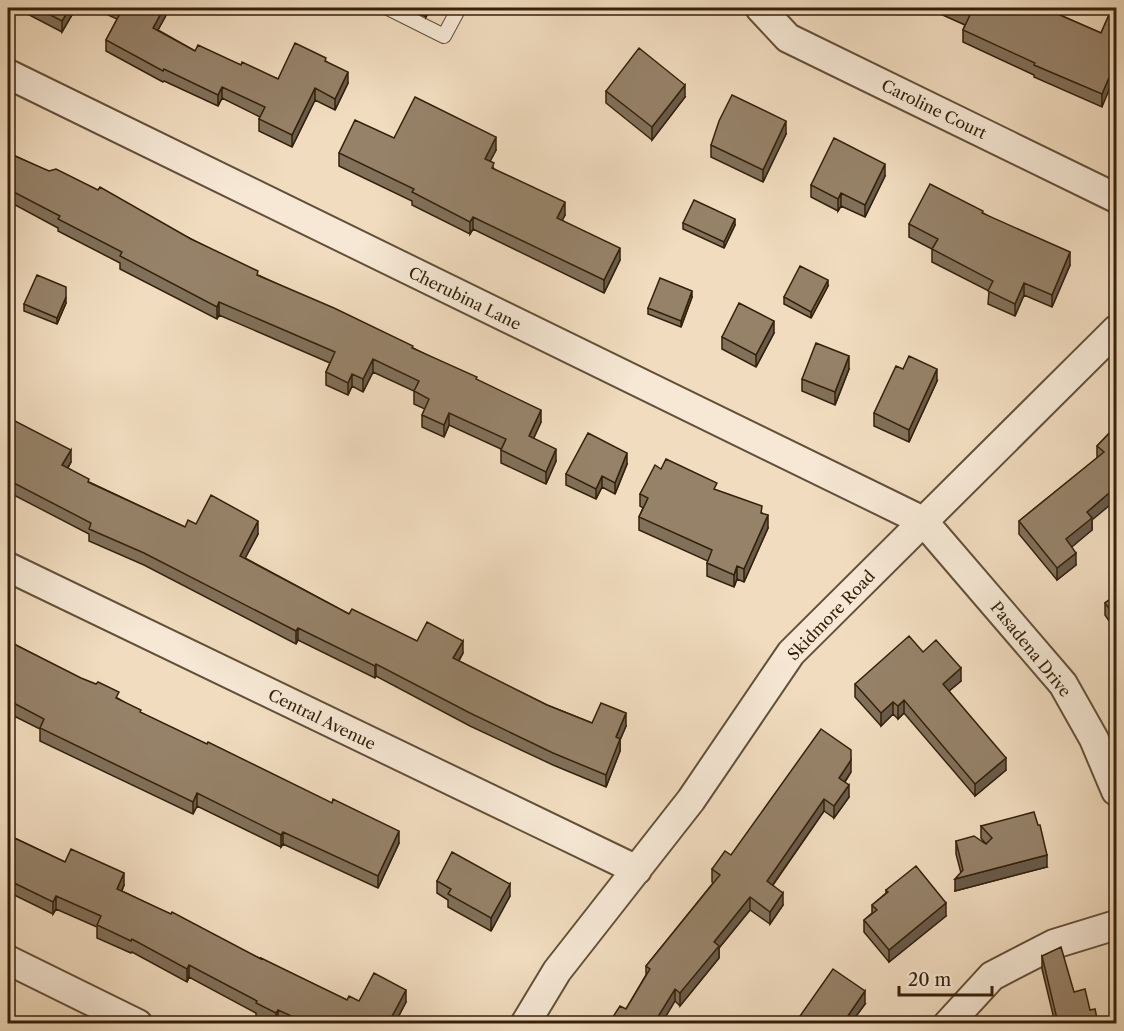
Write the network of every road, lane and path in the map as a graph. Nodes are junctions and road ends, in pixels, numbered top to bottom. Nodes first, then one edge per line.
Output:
1 (388, 8) edge
2 (459, 8) edge
3 (760, 8) edge
4 (8, 74) edge
5 (1116, 198) edge
6 (1116, 330) edge
7 (923, 521) junction
8 (8, 567) edge
9 (1116, 791) edge
10 (637, 870) junction
11 (1116, 925) edge
12 (8, 960) edge
13 (138, 1023) edge
14 (525, 1023) edge
15 (948, 1023) edge

1 - 2 lane
3 - 5 street, Caroline Court
4 - 7 street, Cherubina Lane
6 - 7 street, Skidmore Road
7 - 9 street, Pasadena Drive
7 - 10 street, Skidmore Road
8 - 10 street, Central Avenue
10 - 14 street, Skidmore Road
11 - 15 street
12 - 13 street

